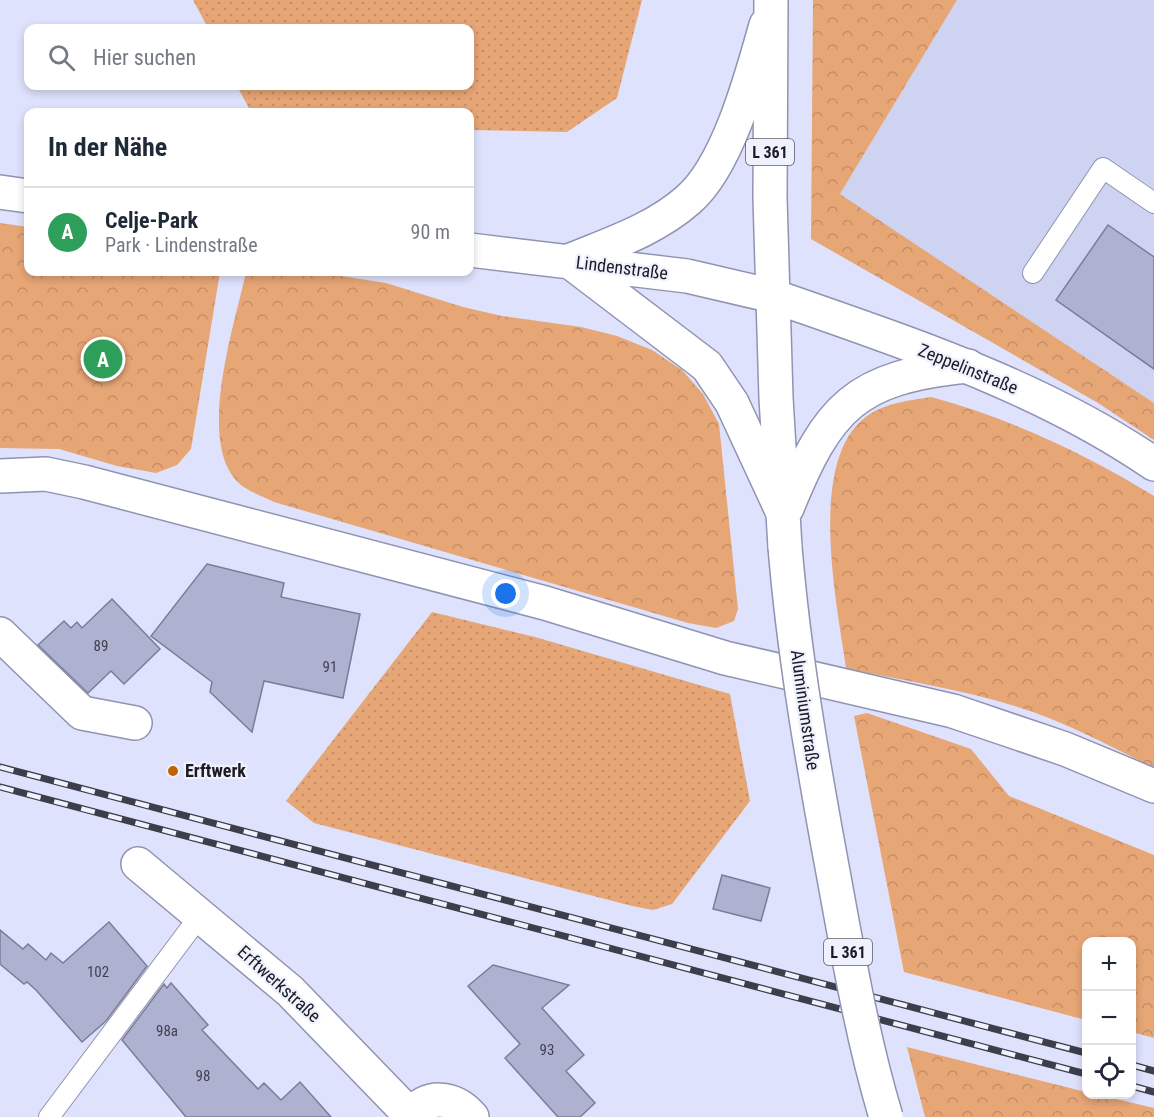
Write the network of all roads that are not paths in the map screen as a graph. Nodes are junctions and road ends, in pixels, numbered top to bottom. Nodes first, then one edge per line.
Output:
1 (771, 4) edge
2 (0, 192) edge
3 (24, 195) edge
4 (1154, 203) edge
5 (474, 250) edge
6 (569, 261) junction
7 (1033, 273) dead end
8 (773, 296) junction
9 (968, 366) junction
10 (1154, 464) edge
11 (0, 476) edge
12 (785, 531) junction
13 (0, 634) edge
14 (135, 723) dead end
15 (1154, 786) edge
16 (138, 864) dead end
17 (199, 917) junction
18 (409, 1116) edge
19 (49, 1117) edge
20 (472, 1117) edge
21 (886, 1117) edge

1 - 6 main road
1 - 8 main road, L 361
2 - 3 main road
4 - 7 lane
5 - 6 main road, Lindenstraße
6 - 8 main road, Lindenstraße
6 - 12 main road
8 - 9 main road, Zeppelinstraße
8 - 12 main road, Aluminiumstraße / L 361
9 - 10 main road, Zeppelinstraße
9 - 12 main road
11 - 15 main road
12 - 21 main road, Aluminiumstraße / L 361, bridge
13 - 14 main road
16 - 17 main road, Erftwerkstraße
17 - 18 main road, Erftwerkstraße
17 - 19 lane
18 - 20 main road, Erftwerkstraße

